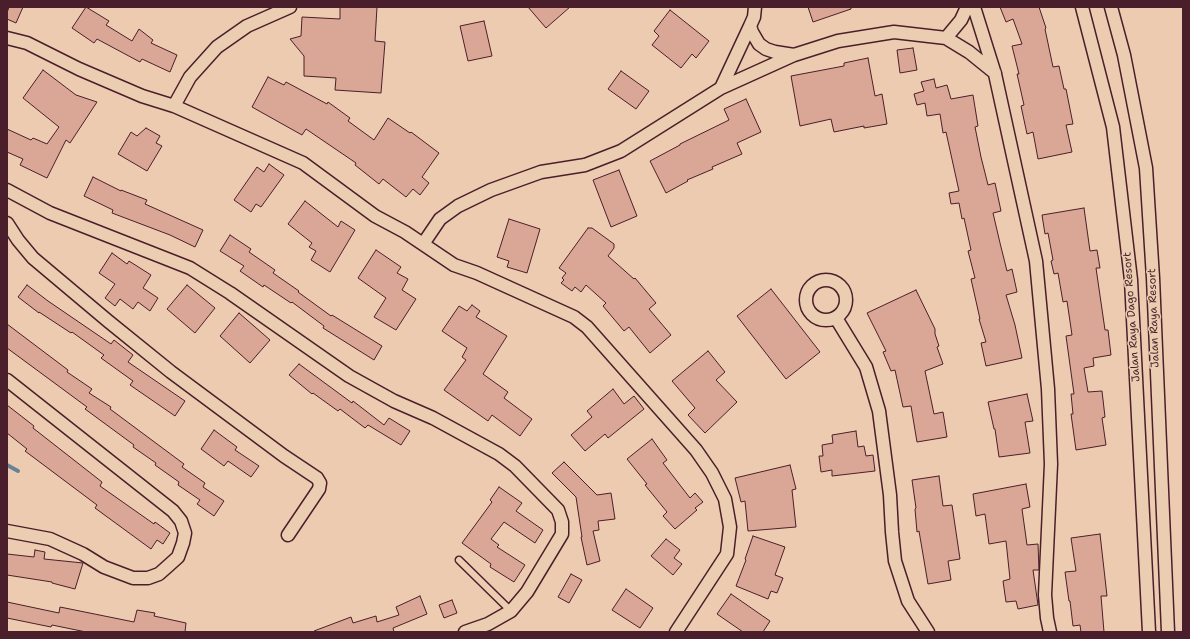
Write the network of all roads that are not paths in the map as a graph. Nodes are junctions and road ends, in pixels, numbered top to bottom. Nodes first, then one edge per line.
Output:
1 (290, 7) edge
2 (755, 7) edge
3 (968, 7) edge
4 (974, 7) edge
5 (1082, 7) edge
6 (1112, 7) edge
7 (750, 26) junction
8 (7, 38) edge
9 (946, 38) junction
10 (794, 55) junction
11 (995, 74) junction
12 (721, 88) junction
13 (174, 106) junction
14 (7, 190) edge
15 (7, 223) edge
16 (423, 244) junction
17 (836, 318) dead end
18 (7, 380) edge
19 (7, 531) edge
20 (288, 534) dead end
21 (459, 560) dead end
22 (511, 611) junction
23 (465, 632) edge
24 (676, 632) edge
25 (928, 632) edge
26 (1050, 632) edge
27 (1149, 632) edge
28 (1168, 632) edge

1 - 13 street
2 - 7 street
3 - 9 street
4 - 11 street
5 - 27 street, Jalan Raya Dago Resort
6 - 28 street, Jalan Raya Resort
7 - 10 street
7 - 12 street
8 - 13 street
9 - 10 street
9 - 11 street
10 - 12 street
11 - 26 street
12 - 16 street
13 - 16 street
14 - 22 street
15 - 20 street
16 - 24 street
17 - 25 street
18 - 19 street
21 - 22 lane
22 - 23 street

